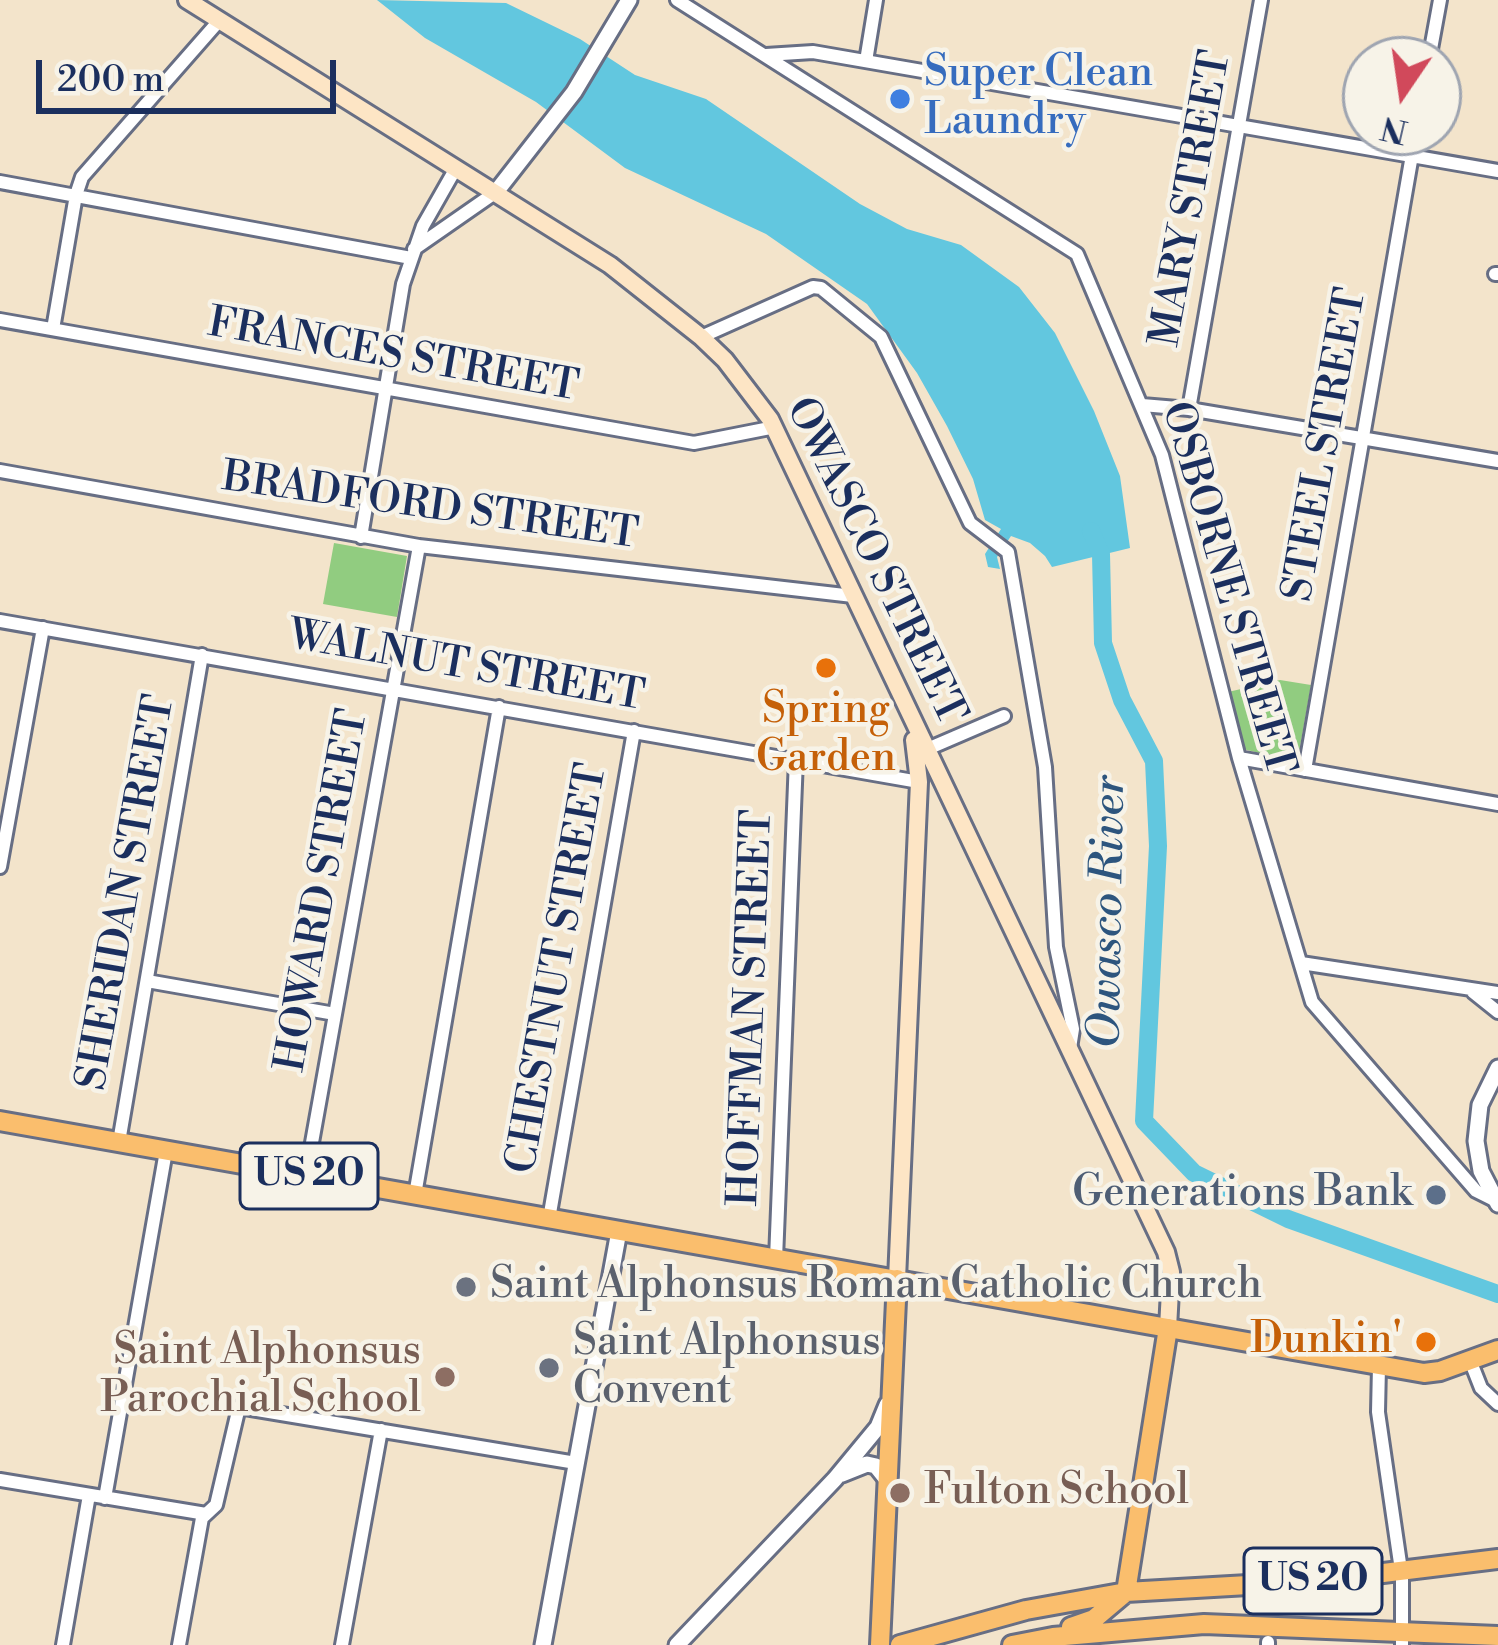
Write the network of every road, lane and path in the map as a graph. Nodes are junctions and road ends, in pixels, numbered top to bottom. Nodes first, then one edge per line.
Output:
1 (187, 0) edge
2 (628, 0) edge
3 (677, 0) edge
4 (876, 0) edge
5 (1261, 0) edge
6 (1440, 0) edge
7 (218, 22) junction
8 (1434, 36) edge
9 (766, 55) junction
10 (866, 61) junction
11 (1239, 125) junction
12 (1342, 144) edge
13 (1411, 156) joint
14 (456, 168) junction
15 (1498, 171) edge
16 (0, 182) edge
17 (496, 192) junction
18 (76, 195) junction
19 (412, 253) junction
20 (0, 320) edge
21 (53, 329) junction
22 (701, 337) junction
23 (386, 391) junction
24 (1142, 405) junction
25 (1190, 409) junction
26 (775, 427) junction
27 (1363, 439) junction
28 (1498, 461) edge
29 (0, 472) edge
30 (361, 537) junction
31 (419, 546) junction
32 (853, 596) junction
33 (0, 621) edge
34 (43, 628) junction
35 (202, 655) junction
36 (393, 688) junction
37 (904, 705) junction
38 (499, 707) junction
39 (1004, 716) dead end
40 (634, 731) junction
41 (925, 750) junction
42 (1239, 758) junction
43 (796, 759) junction
44 (1305, 770) junction
45 (938, 775) junction
46 (919, 782) junction
47 (1498, 804) edge
48 (0, 867) edge
49 (1301, 963) junction
50 (147, 981) junction
51 (1466, 988) junction
52 (1498, 993) edge
53 (1498, 1012) edge
54 (334, 1014) junction
55 (1070, 1048) junction
56 (1498, 1068) edge
57 (0, 1121) edge
58 (119, 1142) junction
59 (166, 1150) junction
60 (306, 1175) junction
61 (415, 1195) junction
62 (1497, 1203) edge
63 (549, 1219) junction
64 (619, 1231) junction
65 (776, 1259) junction
66 (896, 1279) junction
67 (1168, 1328) junction
68 (1498, 1350) edge
69 (1470, 1360) junction
70 (1379, 1366) junction
71 (892, 1389) junction
72 (1498, 1404) edge
73 (381, 1430) junction
74 (576, 1463) junction
75 (0, 1480) edge
76 (835, 1480) junction
77 (888, 1481) junction
78 (89, 1496) junction
79 (105, 1498) junction
80 (207, 1514) junction
81 (1498, 1559) edge
82 (1401, 1572) junction
83 (1126, 1592) junction
84 (1498, 1636) edge
85 (1053, 1637) junction
86 (1402, 1638) edge
87 (63, 1645) edge
88 (179, 1645) edge
89 (342, 1645) edge
90 (543, 1645) edge
91 (676, 1645) edge
92 (880, 1645) edge
93 (900, 1645) edge
94 (1012, 1645) edge

1 - 7 main road, OWASCO STREET
2 - 17 street
3 - 9 street, OSBORNE STREET
4 - 10 street
5 - 11 street, MARY STREET
6 - 8 street
7 - 14 main road, OWASCO STREET
7 - 18 street
9 - 10 street
9 - 24 street, OSBORNE STREET
10 - 11 street
11 - 12 street
11 - 25 street, MARY STREET
13 - 15 street
13 - 27 street, STEEL STREET
14 - 17 main road, OWASCO STREET
14 - 19 street
16 - 18 street
17 - 19 street
17 - 22 main road, OWASCO STREET
18 - 19 street
18 - 21 street
19 - 23 street
20 - 21 street, FRANCES STREET
21 - 23 street, FRANCES STREET
22 - 26 main road, OWASCO STREET
22 - 55 street
23 - 26 street, FRANCES STREET
23 - 30 street
24 - 25 street
24 - 42 street, OSBORNE STREET
25 - 27 street
26 - 32 main road, OWASCO STREET
27 - 28 street
27 - 44 street, STEEL STREET
29 - 30 street, BRADFORD STREET
30 - 31 street, BRADFORD STREET
31 - 32 street, BRADFORD STREET
31 - 36 street, HOWARD STREET
32 - 37 main road, OWASCO STREET
33 - 34 street, WALNUT STREET
34 - 35 street, WALNUT STREET
34 - 48 street
35 - 36 street, WALNUT STREET
35 - 50 street, SHERIDAN STREET
36 - 38 street, WALNUT STREET
36 - 54 street, HOWARD STREET
37 - 41 main road, OWASCO STREET
37 - 46 main road
38 - 40 street, WALNUT STREET
38 - 61 street
39 - 41 street
40 - 43 street, WALNUT STREET
40 - 63 street, CHESTNUT STREET
41 - 45 main road, OWASCO STREET
42 - 44 street
42 - 49 street, OSBORNE STREET
43 - 46 street, WALNUT STREET
43 - 65 street, HOFFMAN STREET
44 - 47 street
45 - 46 main road
45 - 55 main road, OWASCO STREET
46 - 66 main road
49 - 51 street
49 - 62 street, OSBORNE STREET
50 - 54 street
50 - 58 street, SHERIDAN STREET
51 - 52 street
51 - 53 street
54 - 60 street, HOWARD STREET
55 - 67 main road, OWASCO STREET
56 - 62 street
57 - 58 main road, US 20
58 - 59 main road, US 20
59 - 60 main road, US 20
59 - 79 street
60 - 61 main road, US 20
61 - 63 main road, US 20
63 - 64 main road, US 20
64 - 65 main road, US 20
64 - 74 street
65 - 66 main road, US 20
66 - 67 main road, US 20
66 - 71 main road
67 - 70 main road
67 - 83 main road
68 - 69 main road
69 - 70 main road
69 - 72 street
70 - 82 street
71 - 76 street
71 - 77 main road
73 - 74 street
73 - 80 street
73 - 89 street
74 - 90 street
75 - 78 street
76 - 77 street
76 - 91 street
77 - 92 main road
78 - 79 street
78 - 87 street
79 - 80 street
80 - 88 street
81 - 82 main road, US 20
82 - 83 main road, US 20
82 - 86 street
83 - 85 main road
83 - 93 main road
84 - 86 main road, US 20
85 - 86 main road, US 20
85 - 94 main road, US 20

